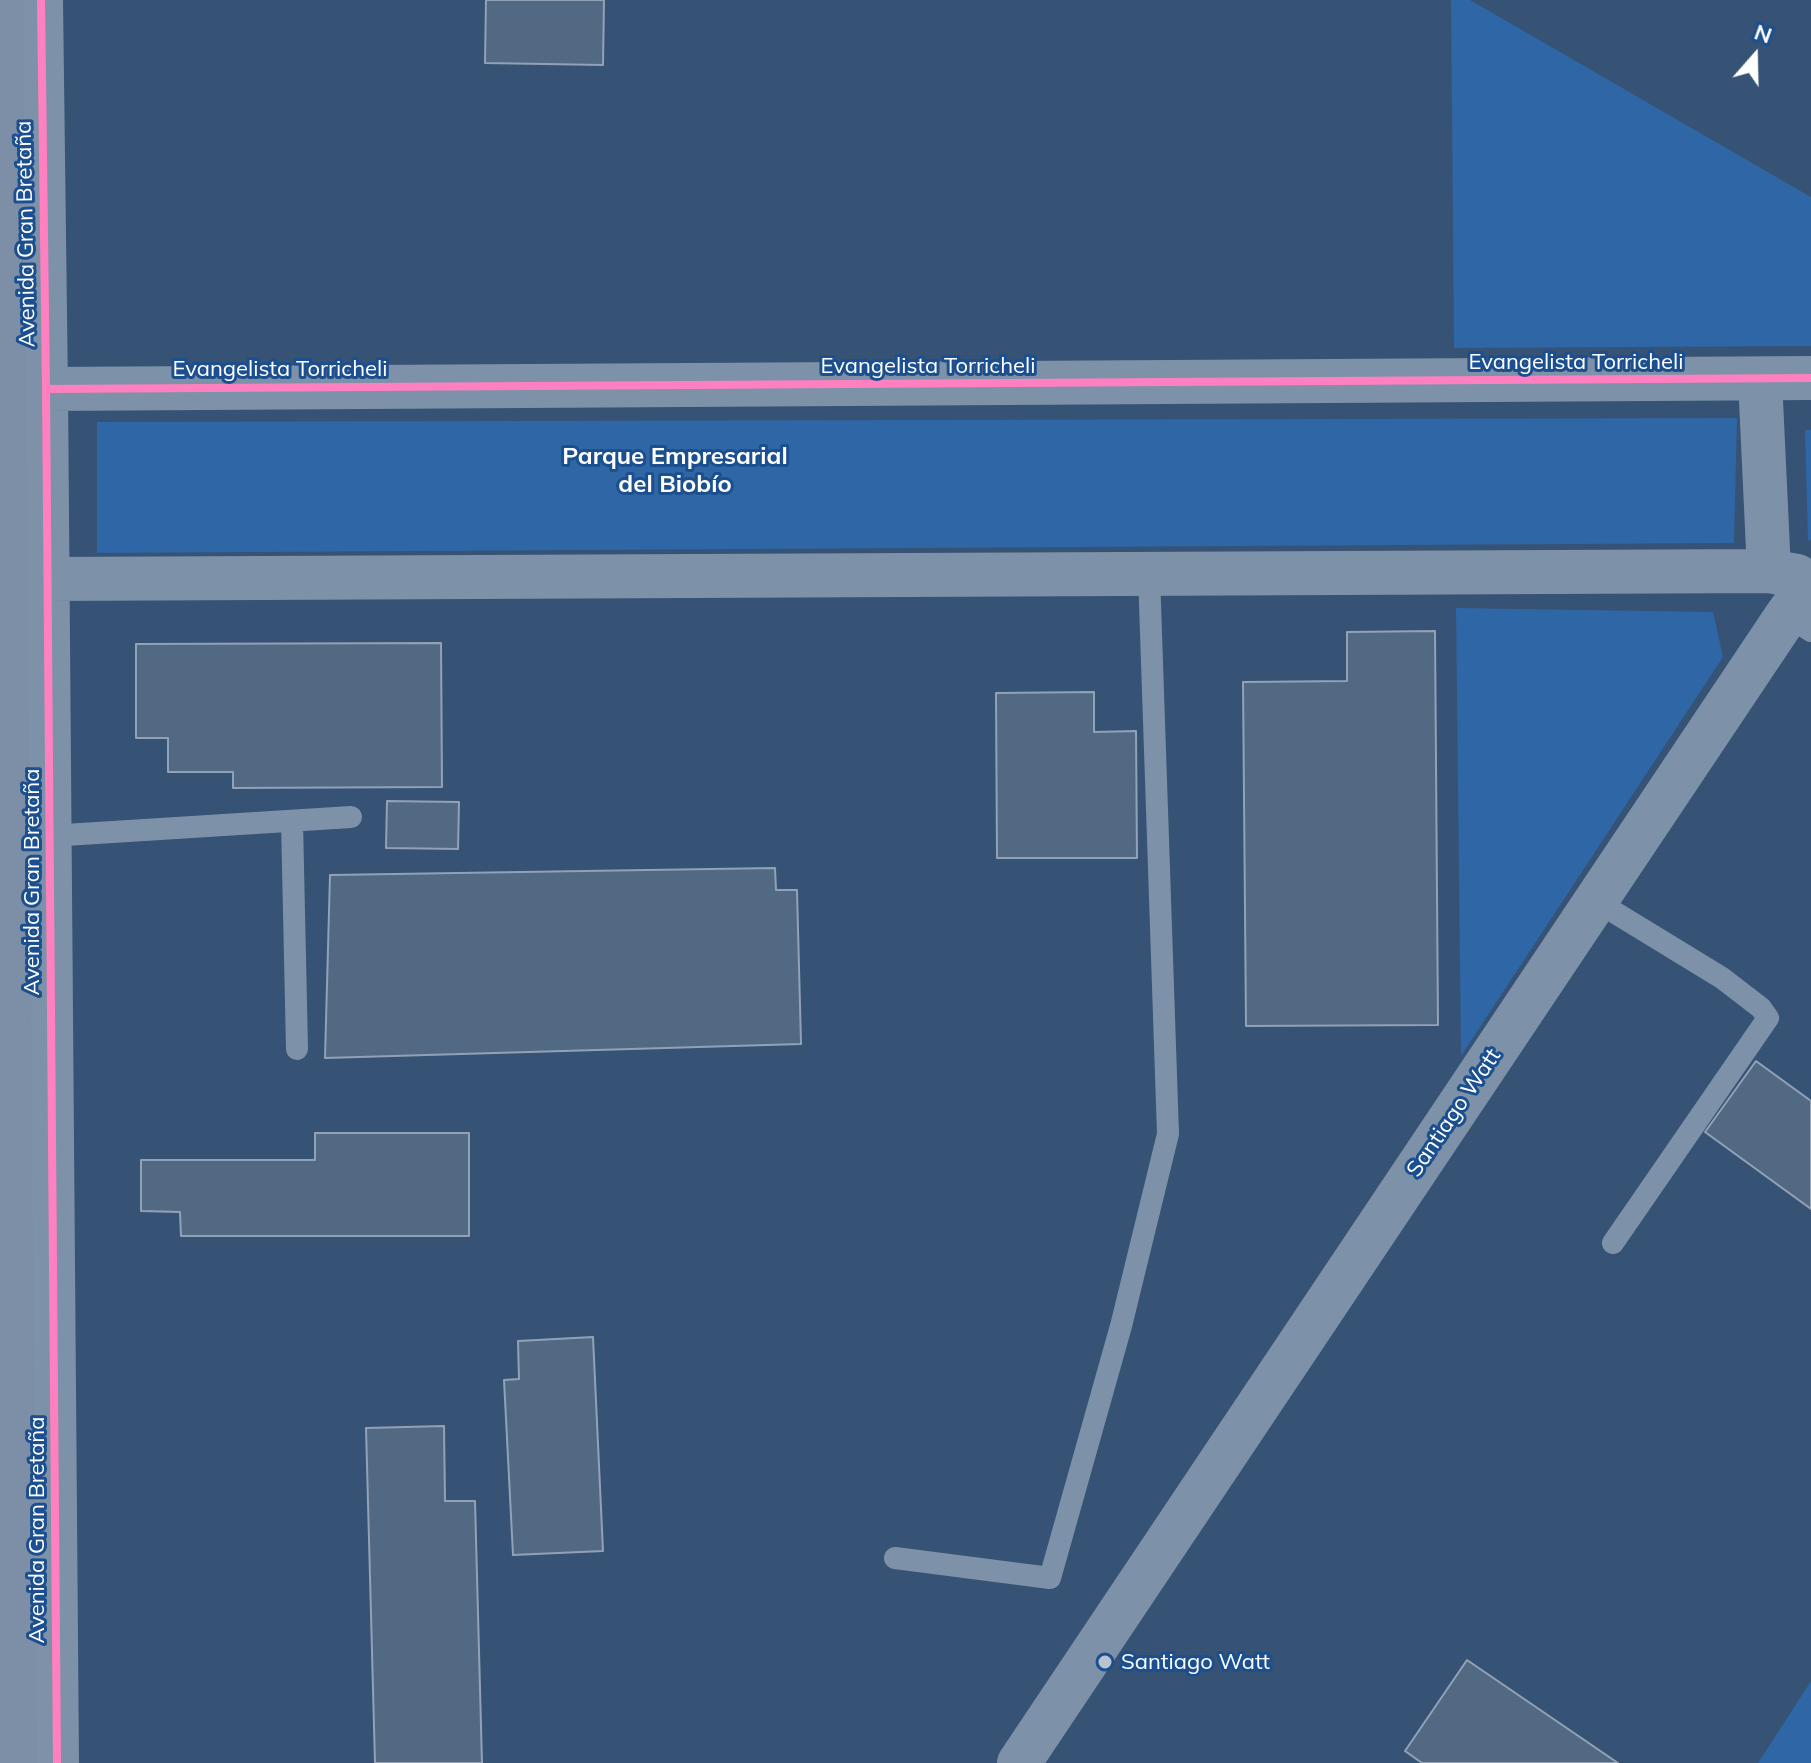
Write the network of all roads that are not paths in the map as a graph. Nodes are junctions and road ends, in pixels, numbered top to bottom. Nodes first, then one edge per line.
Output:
1 (1, 0) edge
2 (41, 0) edge
3 (1811, 378) edge
4 (1760, 379) junction
5 (46, 389) junction
6 (1769, 571) junction
7 (1149, 574) junction
8 (47, 579) junction
9 (1805, 602) edge
10 (351, 817) dead end
11 (292, 821) junction
12 (49, 836) junction
13 (1596, 901) junction
14 (297, 1049) dead end
15 (1613, 1243) dead end
16 (895, 1558) dead end
17 (15, 1763) edge
18 (57, 1763) edge
19 (1019, 1763) edge

1 - 17 main road, Avenida Gran Bretaña
2 - 5 street, Avenida Gran Bretaña
3 - 4 street, Evangelista Torricheli
4 - 5 street, Evangelista Torricheli
4 - 6 street
5 - 8 street, Avenida Gran Bretaña
6 - 7 street
6 - 9 street
7 - 8 street
7 - 16 lane
8 - 12 street, Avenida Gran Bretaña
9 - 13 street, Santiago Watt
10 - 11 lane
11 - 12 lane
11 - 14 lane
12 - 18 street, Avenida Gran Bretaña
13 - 15 lane
13 - 19 street, Santiago Watt

